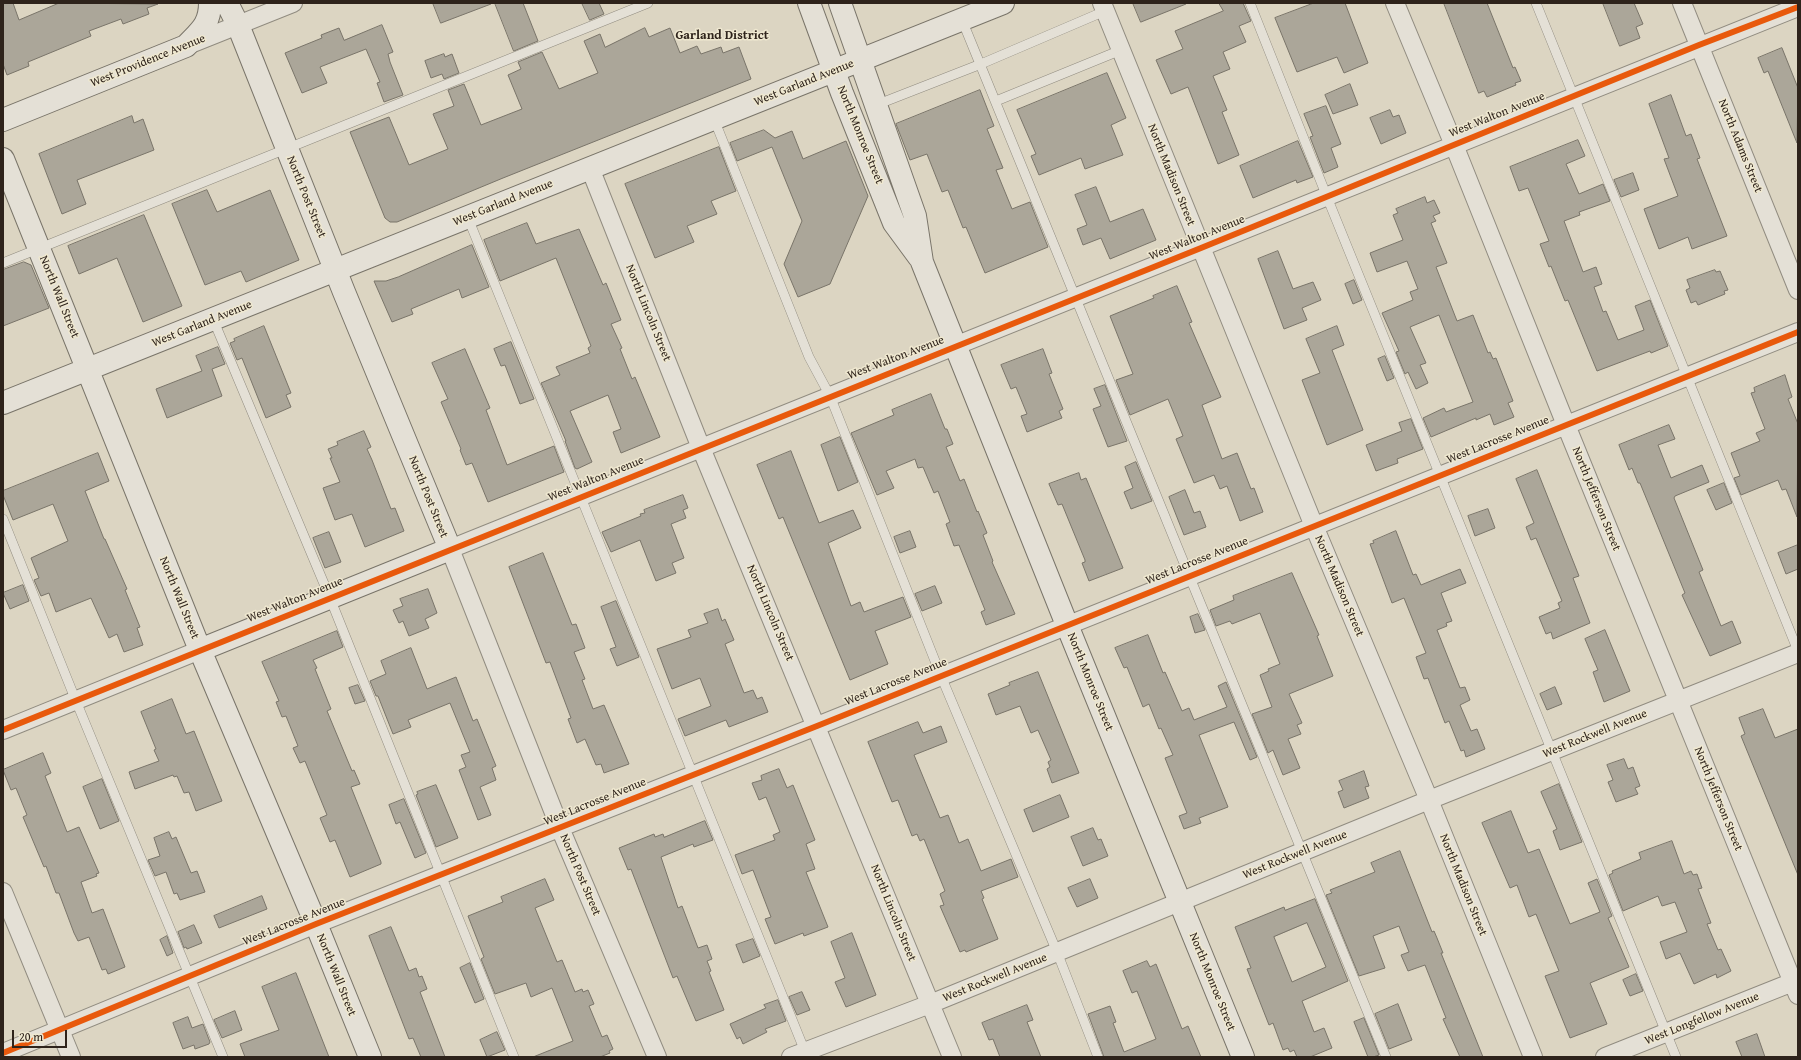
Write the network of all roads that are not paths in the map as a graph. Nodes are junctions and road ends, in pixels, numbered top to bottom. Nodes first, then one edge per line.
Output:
1 (210, 3) edge
2 (227, 3) edge
3 (293, 3) edge
4 (648, 3) edge
5 (809, 3) edge
6 (840, 3) edge
7 (1003, 3) edge
8 (1250, 3) edge
9 (1395, 3) edge
10 (1536, 3) edge
11 (1682, 3) edge
12 (1104, 7) edge
13 (1798, 7) edge
14 (962, 20) junction
15 (238, 25) junction
16 (186, 46) junction
17 (1699, 46) junction
18 (1121, 50) junction
19 (861, 60) junction
20 (981, 64) junction
21 (834, 71) junction
22 (1573, 96) junction
23 (996, 101) junction
24 (876, 105) junction
25 (714, 119) junction
26 (3, 120) edge
27 (1454, 145) junction
28 (287, 149) junction
29 (3, 159) edge
30 (590, 168) junction
31 (1327, 197) junction
32 (468, 218) junction
33 (1201, 248) junction
34 (39, 249) junction
35 (922, 262) junction
36 (3, 263) edge
37 (336, 270) junction
38 (1798, 290) edge
39 (1076, 298) junction
40 (213, 319) junction
41 (1798, 332) edge
42 (955, 347) junction
43 (88, 370) junction
44 (1687, 376) junction
45 (830, 396) junction
46 (3, 404) edge
47 (1566, 425) junction
48 (701, 448) junction
49 (1439, 476) junction
50 (580, 497) junction
51 (3, 519) edge
52 (1314, 526) junction
53 (450, 549) junction
54 (1191, 576) junction
55 (330, 598) junction
56 (1067, 625) junction
57 (200, 650) junction
58 (1798, 652) edge
59 (941, 676) junction
60 (76, 700) junction
61 (1679, 701) junction
62 (817, 726) junction
63 (3, 730) edge
64 (1552, 751) junction
65 (693, 775) junction
66 (1429, 800) junction
67 (560, 828) junction
68 (1303, 851) junction
69 (440, 875) junction
70 (3, 892) edge
71 (1179, 902) junction
72 (316, 924) junction
73 (1058, 952) junction
74 (191, 976) junction
75 (1796, 986) edge
76 (930, 1004) junction
77 (60, 1030) junction
78 (1666, 1033) junction
79 (3, 1053) edge
80 (801, 1055) edge
81 (71, 1057) edge
82 (223, 1057) edge
83 (370, 1057) edge
84 (514, 1057) edge
85 (657, 1057) edge
86 (952, 1057) edge
87 (1098, 1057) edge
88 (1243, 1057) edge
89 (1386, 1057) edge
90 (1533, 1057) edge
91 (1605, 1057) edge
92 (1676, 1057) edge

1 - 16 street
2 - 15 street, North Post Street
3 - 15 street, West Providence Avenue
4 - 28 lane
5 - 21 street, North Monroe Street
6 - 19 street, North Monroe Street
7 - 14 street, West Garland Avenue
8 - 31 lane
9 - 27 street, North Jefferson Street
10 - 22 lane
11 - 17 street, North Adams Street
12 - 18 street, North Madison Street
12 - 20 lane
13 - 17 street, West Walton Avenue
14 - 19 street, West Garland Avenue
14 - 20 lane
15 - 16 street, West Providence Avenue
15 - 28 street, North Post Street
16 - 26 street, West Providence Avenue
17 - 22 street, West Walton Avenue
17 - 38 street, North Adams Street
18 - 23 lane
18 - 33 street, North Madison Street
19 - 21 street, West Garland Avenue
19 - 24 street, North Monroe Street
20 - 23 lane
20 - 24 lane
21 - 25 street, West Garland Avenue
21 - 35 street, North Monroe Street
22 - 27 street, West Walton Avenue
22 - 44 lane
23 - 39 lane
24 - 35 street, North Monroe Street
25 - 30 street, West Garland Avenue
25 - 45 lane
27 - 31 street, West Walton Avenue
27 - 47 street, North Jefferson Street
28 - 34 lane
28 - 37 street, North Post Street
29 - 34 street, North Wall Street
30 - 32 street, West Garland Avenue
30 - 48 street, North Lincoln Street
31 - 33 street, West Walton Avenue
31 - 49 lane
32 - 37 street, West Garland Avenue
32 - 50 lane
33 - 39 street, West Walton Avenue
33 - 52 street, North Madison Street
34 - 36 lane
34 - 43 street, North Wall Street
35 - 42 street, North Monroe Street
37 - 40 street, West Garland Avenue
37 - 53 street, North Post Street
39 - 42 street, West Walton Avenue
39 - 54 lane
40 - 43 street, West Garland Avenue
40 - 55 lane
41 - 44 street, West Lacrosse Avenue
42 - 45 street, West Walton Avenue
42 - 56 street, North Monroe Street
43 - 46 street, West Garland Avenue
43 - 57 street, North Wall Street
44 - 47 street, West Lacrosse Avenue
44 - 58 lane
45 - 48 street, West Walton Avenue
45 - 59 lane
47 - 49 street, West Lacrosse Avenue
47 - 61 street, North Jefferson Street
48 - 50 street, West Walton Avenue
48 - 62 street, North Lincoln Street
49 - 52 street, West Lacrosse Avenue
49 - 64 lane
50 - 53 street, West Walton Avenue
50 - 65 lane
51 - 60 lane
52 - 54 street, West Lacrosse Avenue
52 - 66 street, North Madison Street
53 - 55 street, West Walton Avenue
53 - 67 street, North Post Street
54 - 56 street, West Lacrosse Avenue
54 - 68 lane
55 - 57 street, West Walton Avenue
55 - 69 lane
56 - 59 street, West Lacrosse Avenue
56 - 71 street, North Monroe Street
57 - 60 street, West Walton Avenue
57 - 72 street, North Wall Street
58 - 61 street, West Rockwell Avenue
59 - 62 street, West Lacrosse Avenue
59 - 73 lane
60 - 63 street, West Walton Avenue
60 - 74 lane
61 - 64 street, West Rockwell Avenue
61 - 75 street, North Jefferson Street
62 - 65 street, West Lacrosse Avenue
62 - 76 street, North Lincoln Street
64 - 66 street, West Rockwell Avenue
64 - 78 lane
65 - 67 street, West Lacrosse Avenue
65 - 80 lane
66 - 68 street, West Rockwell Avenue
66 - 90 street, North Madison Street
67 - 69 street, West Lacrosse Avenue
67 - 85 street, North Post Street
68 - 71 street, West Rockwell Avenue
68 - 89 lane
69 - 72 street, West Lacrosse Avenue
69 - 84 lane
70 - 77 street
71 - 73 street, West Rockwell Avenue
71 - 88 street, North Monroe Street
72 - 74 street, West Lacrosse Avenue
72 - 83 street, North Wall Street
73 - 76 street, West Rockwell Avenue
73 - 87 lane
74 - 77 street, West Lacrosse Avenue
74 - 82 lane
75 - 78 street, West Longfellow Avenue
76 - 80 street, West Rockwell Avenue
76 - 86 street, North Lincoln Street
77 - 79 street, West Lacrosse Avenue
77 - 81 street
78 - 91 street, West Longfellow Avenue
78 - 92 lane

